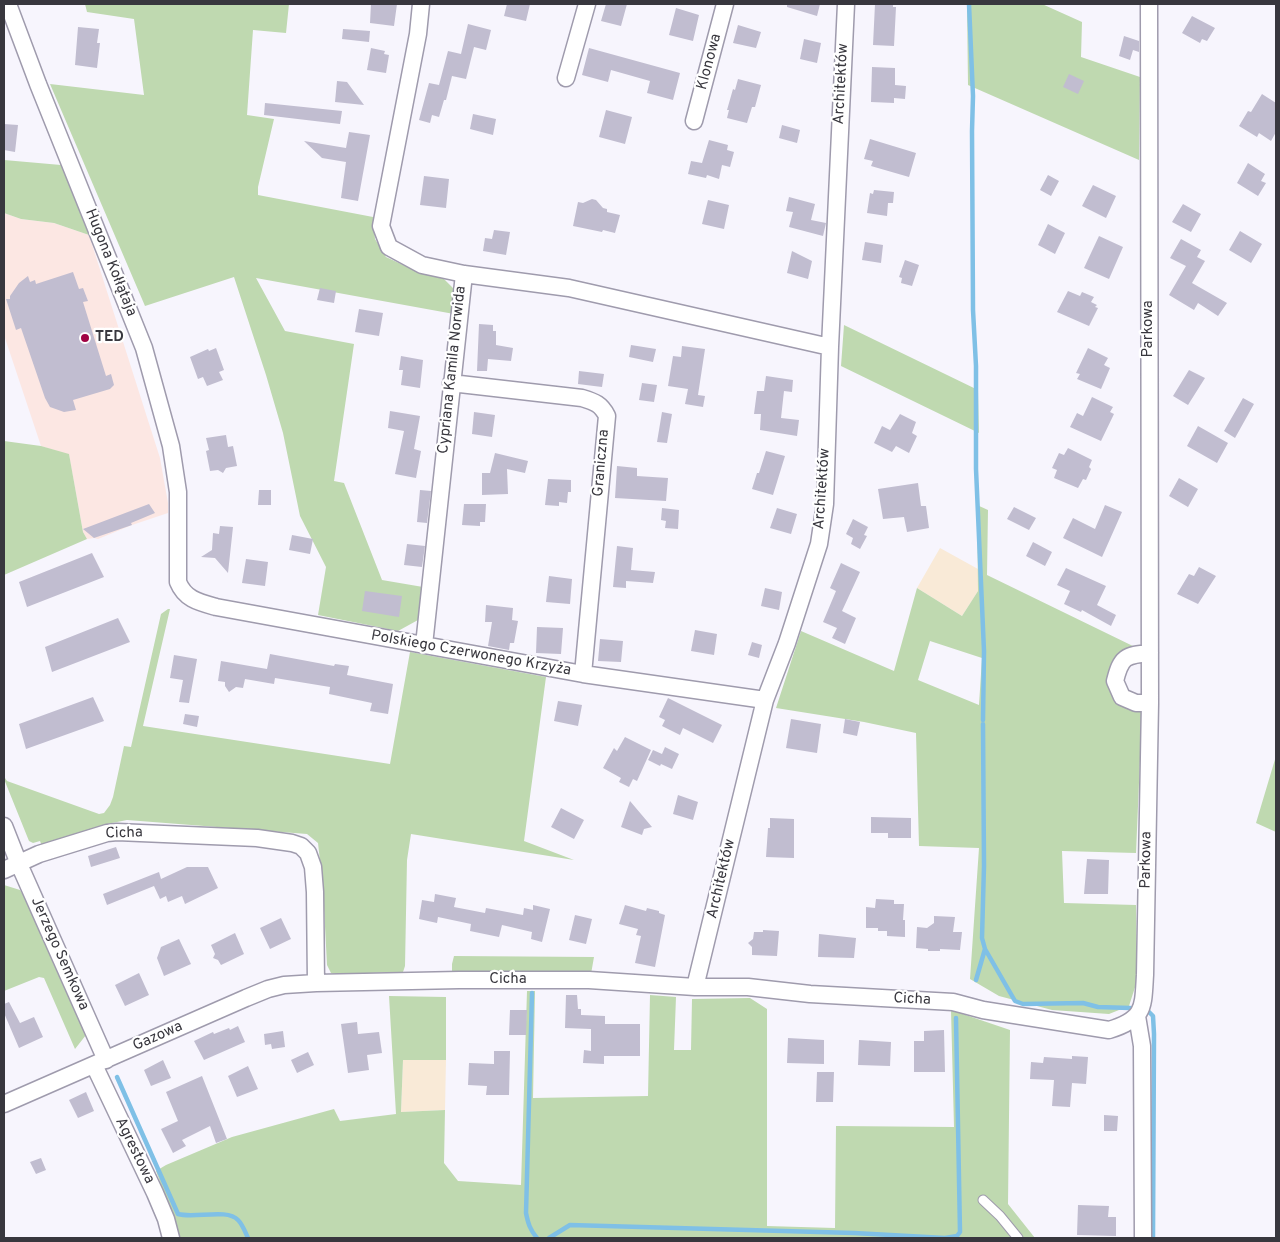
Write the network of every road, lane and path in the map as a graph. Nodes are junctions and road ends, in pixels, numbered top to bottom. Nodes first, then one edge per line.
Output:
1 (8, 4) edge
2 (421, 4) edge
3 (587, 4) edge
4 (725, 4) edge
5 (846, 4) edge
6 (1149, 4) edge
7 (566, 78) dead end
8 (694, 121) dead end
9 (464, 274) junction
10 (830, 347) junction
11 (451, 383) junction
12 (182, 591) joint
13 (424, 645) junction
14 (1150, 654) junction
15 (583, 674) junction
16 (765, 700) junction
17 (1150, 703) junction
18 (4, 826) edge
19 (11, 867) edge
20 (316, 983) junction
21 (695, 987) junction
22 (1131, 1020) junction
23 (100, 1063) junction
24 (4, 1104) edge
25 (983, 1200) dead end
26 (171, 1238) edge
27 (1018, 1238) edge
28 (1143, 1238) edge

1 - 12 street, Hugona Kołłątaja
2 - 9 street, Cypriana Kamila Norwida
3 - 7 street
4 - 8 street, Klonowa
5 - 10 street, Architektów
6 - 14 street, Parkowa
9 - 10 street
9 - 11 street, Cypriana Kamila Norwida
10 - 16 street, Architektów
11 - 13 street, Cypriana Kamila Norwida
11 - 15 street, Graniczna
12 - 13 street, Polskiego Czerwonego Krzyża
13 - 15 street, Polskiego Czerwonego Krzyża
14 - 17 street, Parkowa
14 - 17 street
15 - 16 street, Polskiego Czerwonego Krzyża
16 - 21 street, Architektów
17 - 22 street, Parkowa
18 - 19 street, Jerzego Semkowa
19 - 20 street, Cicha
19 - 23 street, Jerzego Semkowa
20 - 21 street, Cicha
20 - 23 street, Gazowa
21 - 22 street, Cicha
22 - 28 street, Parkowa
23 - 24 street, Gazowa
23 - 26 street, Agrestowa
25 - 27 lane

